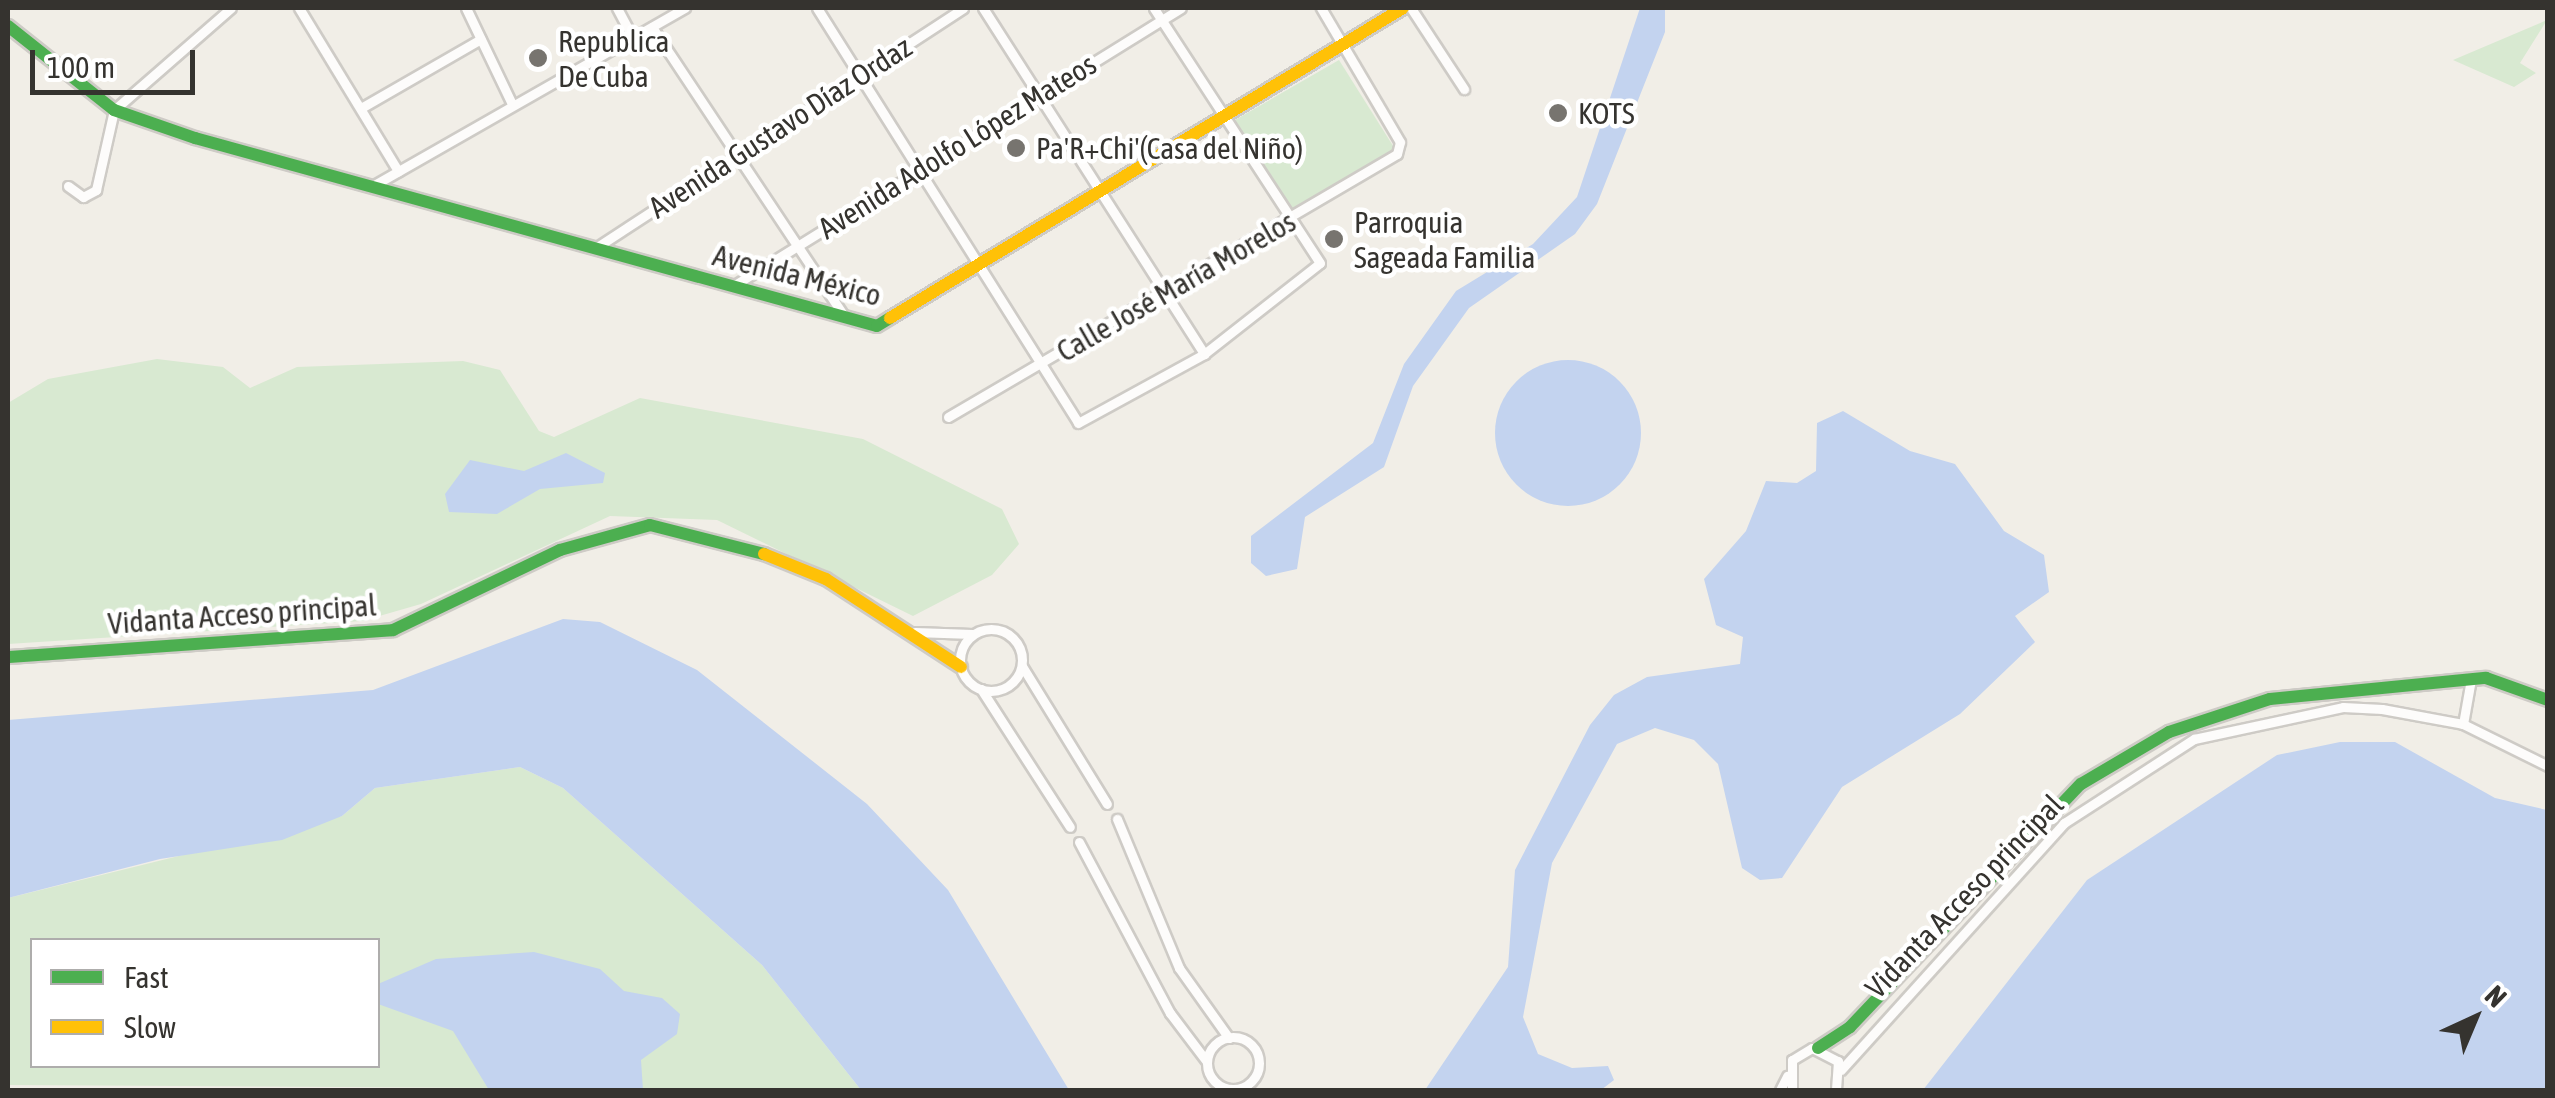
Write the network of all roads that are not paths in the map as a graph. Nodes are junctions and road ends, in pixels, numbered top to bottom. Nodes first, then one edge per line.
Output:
1 (231, 8) edge
2 (300, 8) edge
3 (466, 8) edge
4 (617, 8) edge
5 (685, 8) edge
6 (817, 8) edge
7 (963, 8) edge
8 (983, 8) edge
9 (1154, 8) edge
10 (1181, 8) edge
11 (1322, 8) edge
12 (1403, 8) edge
13 (1411, 8) edge
14 (1162, 20) junction
15 (8, 26) edge
16 (652, 26) junction
17 (632, 36) junction
18 (481, 39) junction
19 (1344, 49) junction
20 (858, 75) junction
21 (1464, 89) dead end
22 (1042, 94) junction
23 (512, 104) junction
24 (360, 108) junction
25 (114, 110) junction
26 (1226, 118) junction
27 (736, 158) junction
28 (921, 170) junction
29 (398, 172) junction
30 (376, 184) junction
31 (68, 186) dead end
32 (1104, 192) junction
33 (1293, 218) junction
34 (794, 246) junction
35 (597, 247) junction
36 (984, 268) junction
37 (733, 286) junction
38 (1166, 294) junction
39 (846, 318) junction
40 (1204, 354) junction
41 (1040, 364) junction
42 (948, 417) dead end
43 (915, 632) junction
44 (974, 634) junction
45 (8, 657) edge
46 (1022, 665) junction
47 (961, 667) junction
48 (2470, 680) junction
49 (980, 689) junction
50 (2548, 700) edge
51 (2463, 724) junction
52 (2548, 766) edge
53 (1107, 804) dead end
54 (1117, 820) dead end
55 (1070, 827) dead end
56 (1079, 842) dead end
57 (1228, 1038) junction
58 (1818, 1048) junction
59 (1207, 1062) junction
60 (1841, 1070) junction
61 (1787, 1076) junction
62 (1252, 1087) edge
63 (1222, 1089) edge
64 (1780, 1090) edge
65 (1792, 1090) edge
66 (1836, 1090) edge

1 - 25 street
2 - 24 street
3 - 18 street
4 - 17 street
5 - 16 street
6 - 20 street
7 - 20 street, Avenida Gustavo Díaz Ordaz
8 - 22 street
9 - 14 street
10 - 14 street, Avenida Adolfo López Mateos
11 - 19 street
12 - 19 street, Avenida México
13 - 21 street
14 - 22 street, Avenida Adolfo López Mateos
14 - 26 street
15 - 25 street
16 - 17 street
16 - 27 street
17 - 23 street
18 - 23 street
18 - 24 street
19 - 26 street, Avenida México
19 - 33 street, Calle José María Morelos
20 - 27 street, Avenida Gustavo Díaz Ordaz
20 - 28 street
22 - 28 street, Avenida Adolfo López Mateos
22 - 32 street
23 - 29 street
24 - 29 street
25 - 30 street, Avenida México
25 - 31 street
26 - 32 street, Avenida México
26 - 33 street
27 - 34 street
27 - 35 street, Avenida Gustavo Díaz Ordaz
28 - 34 street, Avenida Adolfo López Mateos
28 - 36 street
29 - 30 street
30 - 35 street, Avenida México
32 - 36 street, Avenida México
32 - 38 street
33 - 38 street, Calle José María Morelos
33 - 40 street
34 - 37 street, Avenida Adolfo López Mateos
34 - 39 street
35 - 37 street, Avenida México
36 - 39 street, Avenida México
36 - 41 street
37 - 39 street, Avenida México
38 - 40 street
38 - 41 street, Calle José María Morelos
40 - 41 street
41 - 42 street, Calle José María Morelos
43 - 44 street
43 - 45 street, Vidanta Acceso principal
43 - 47 street, Vidanta Acceso principal
44 - 46 street
44 - 47 street
46 - 49 street
46 - 53 street
47 - 49 street
48 - 50 street
48 - 51 street
48 - 58 street
49 - 55 street
51 - 52 street, Vidanta Acceso principal
51 - 60 street, Vidanta Acceso principal
54 - 57 street
56 - 59 street
57 - 59 street
57 - 62 street
58 - 60 street
58 - 61 street
59 - 63 street
60 - 66 street, Vidanta Acceso principal
61 - 64 street
61 - 65 street
62 - 63 street

